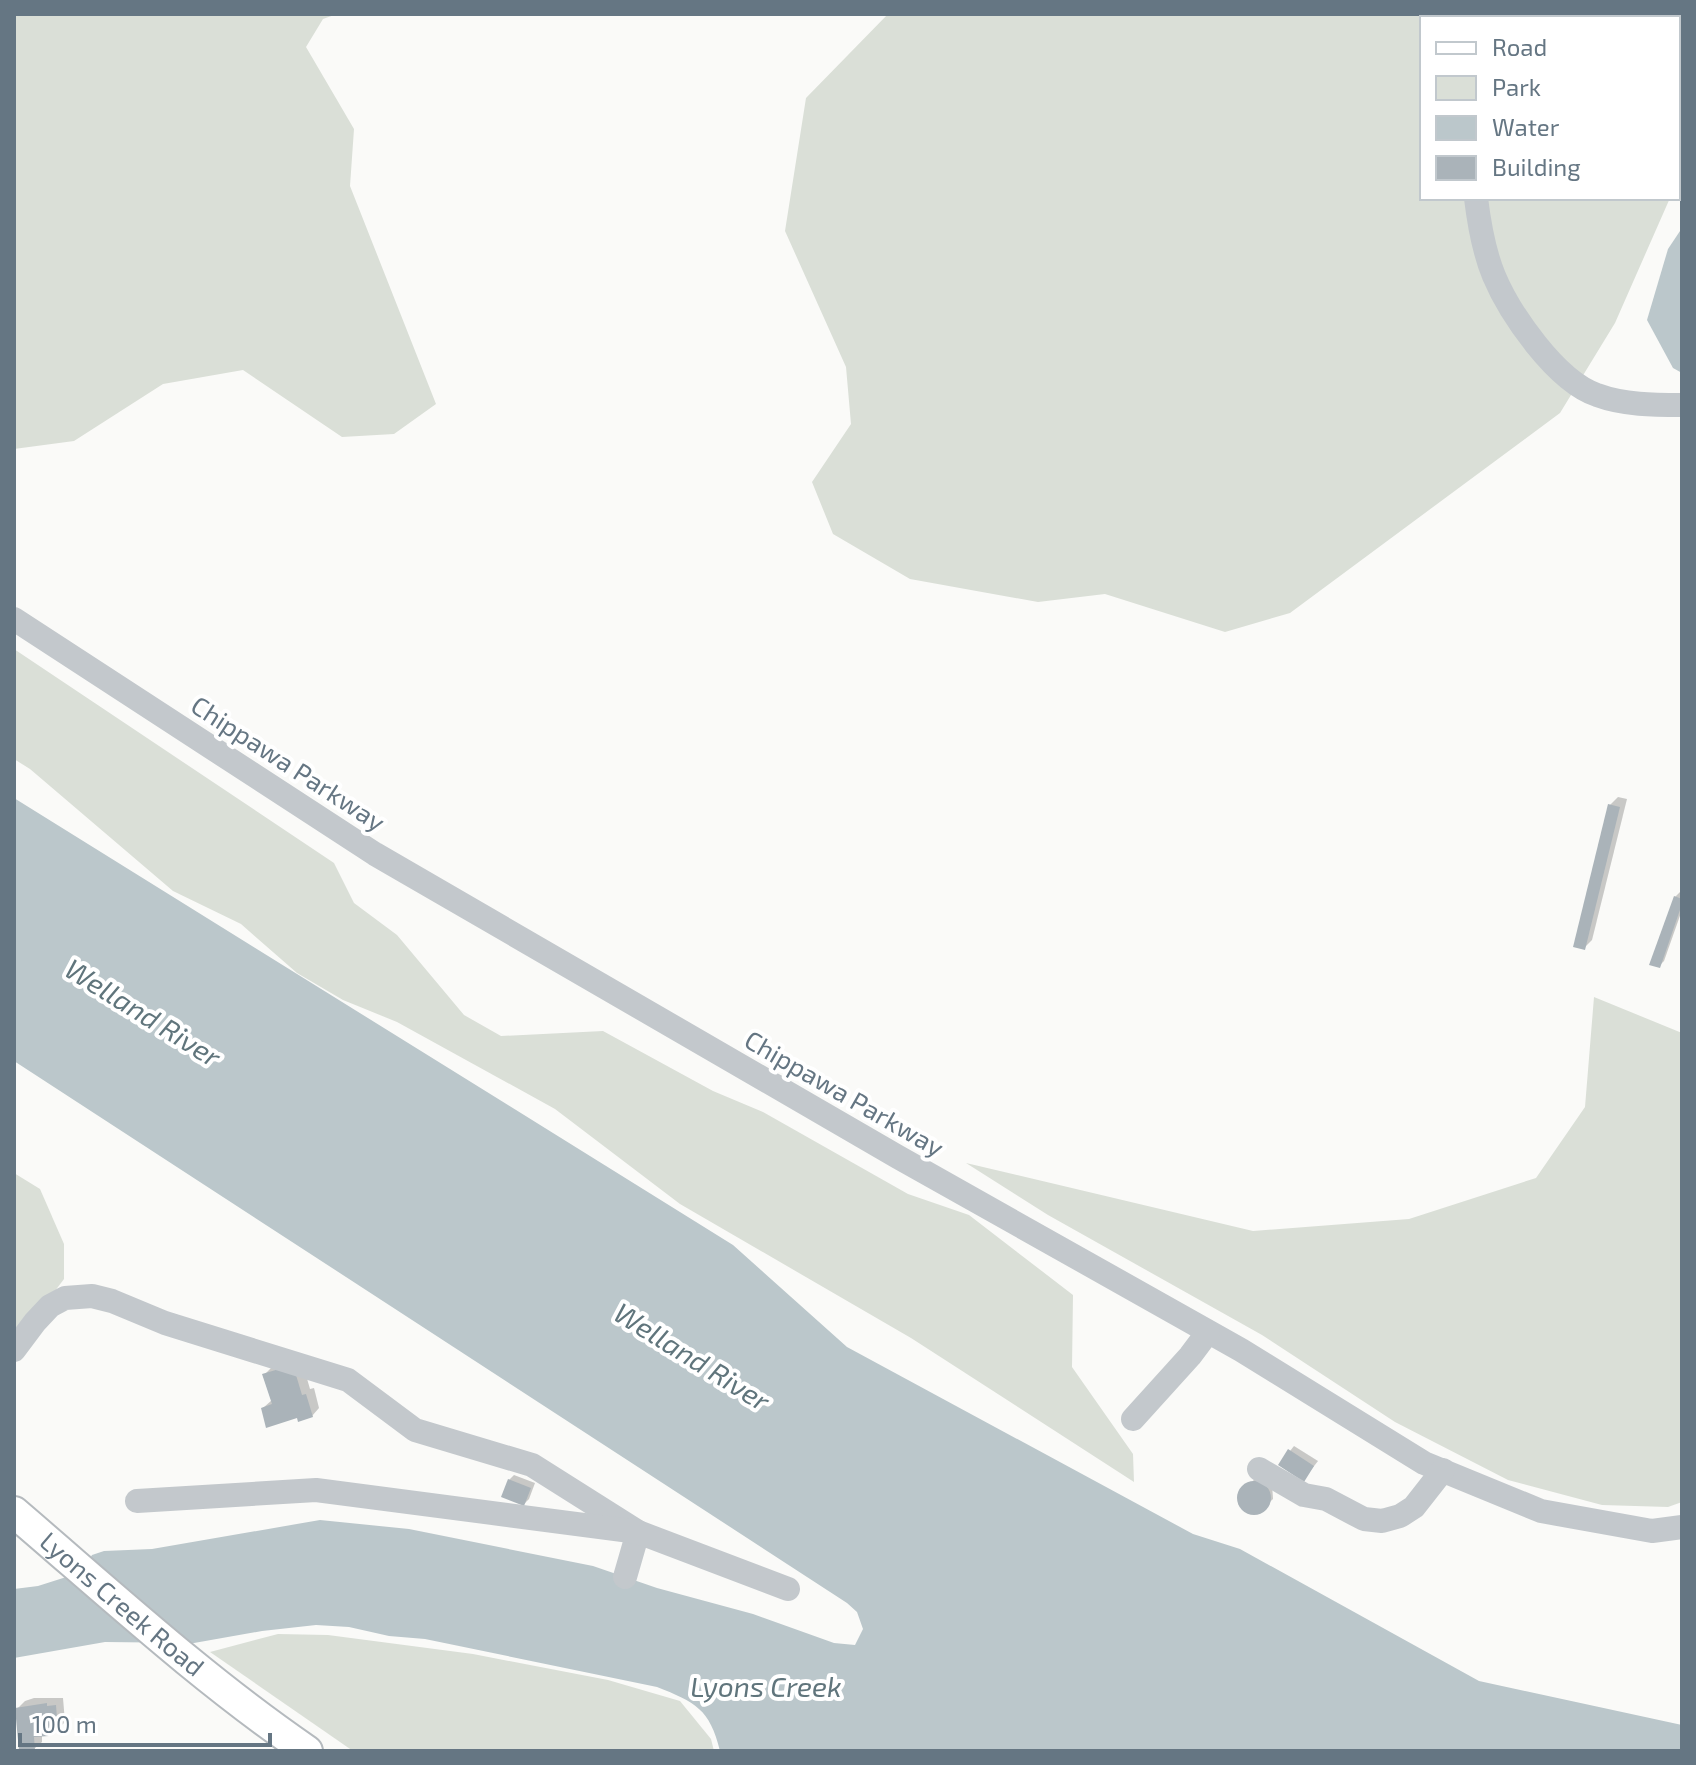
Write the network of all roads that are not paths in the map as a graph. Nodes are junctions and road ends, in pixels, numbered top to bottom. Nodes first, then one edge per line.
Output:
1 (1476, 200) edge
2 (1682, 405) edge
3 (14, 619) edge
4 (1208, 1332) junction
5 (14, 1350) edge
6 (1133, 1419) dead end
7 (1259, 1469) dead end
8 (1443, 1470) junction
9 (137, 1501) dead end
10 (14, 1512) edge
11 (1682, 1527) edge
12 (638, 1532) junction
13 (625, 1577) dead end
14 (788, 1589) dead end
15 (307, 1751) edge

1 - 2 street
3 - 4 street, Chippawa Parkway
4 - 6 street
4 - 8 street, Chippawa Parkway
5 - 12 street
7 - 8 street
8 - 11 street, Chippawa Parkway
9 - 12 street
10 - 15 main road, Lyons Creek Road
12 - 13 street
12 - 14 street

